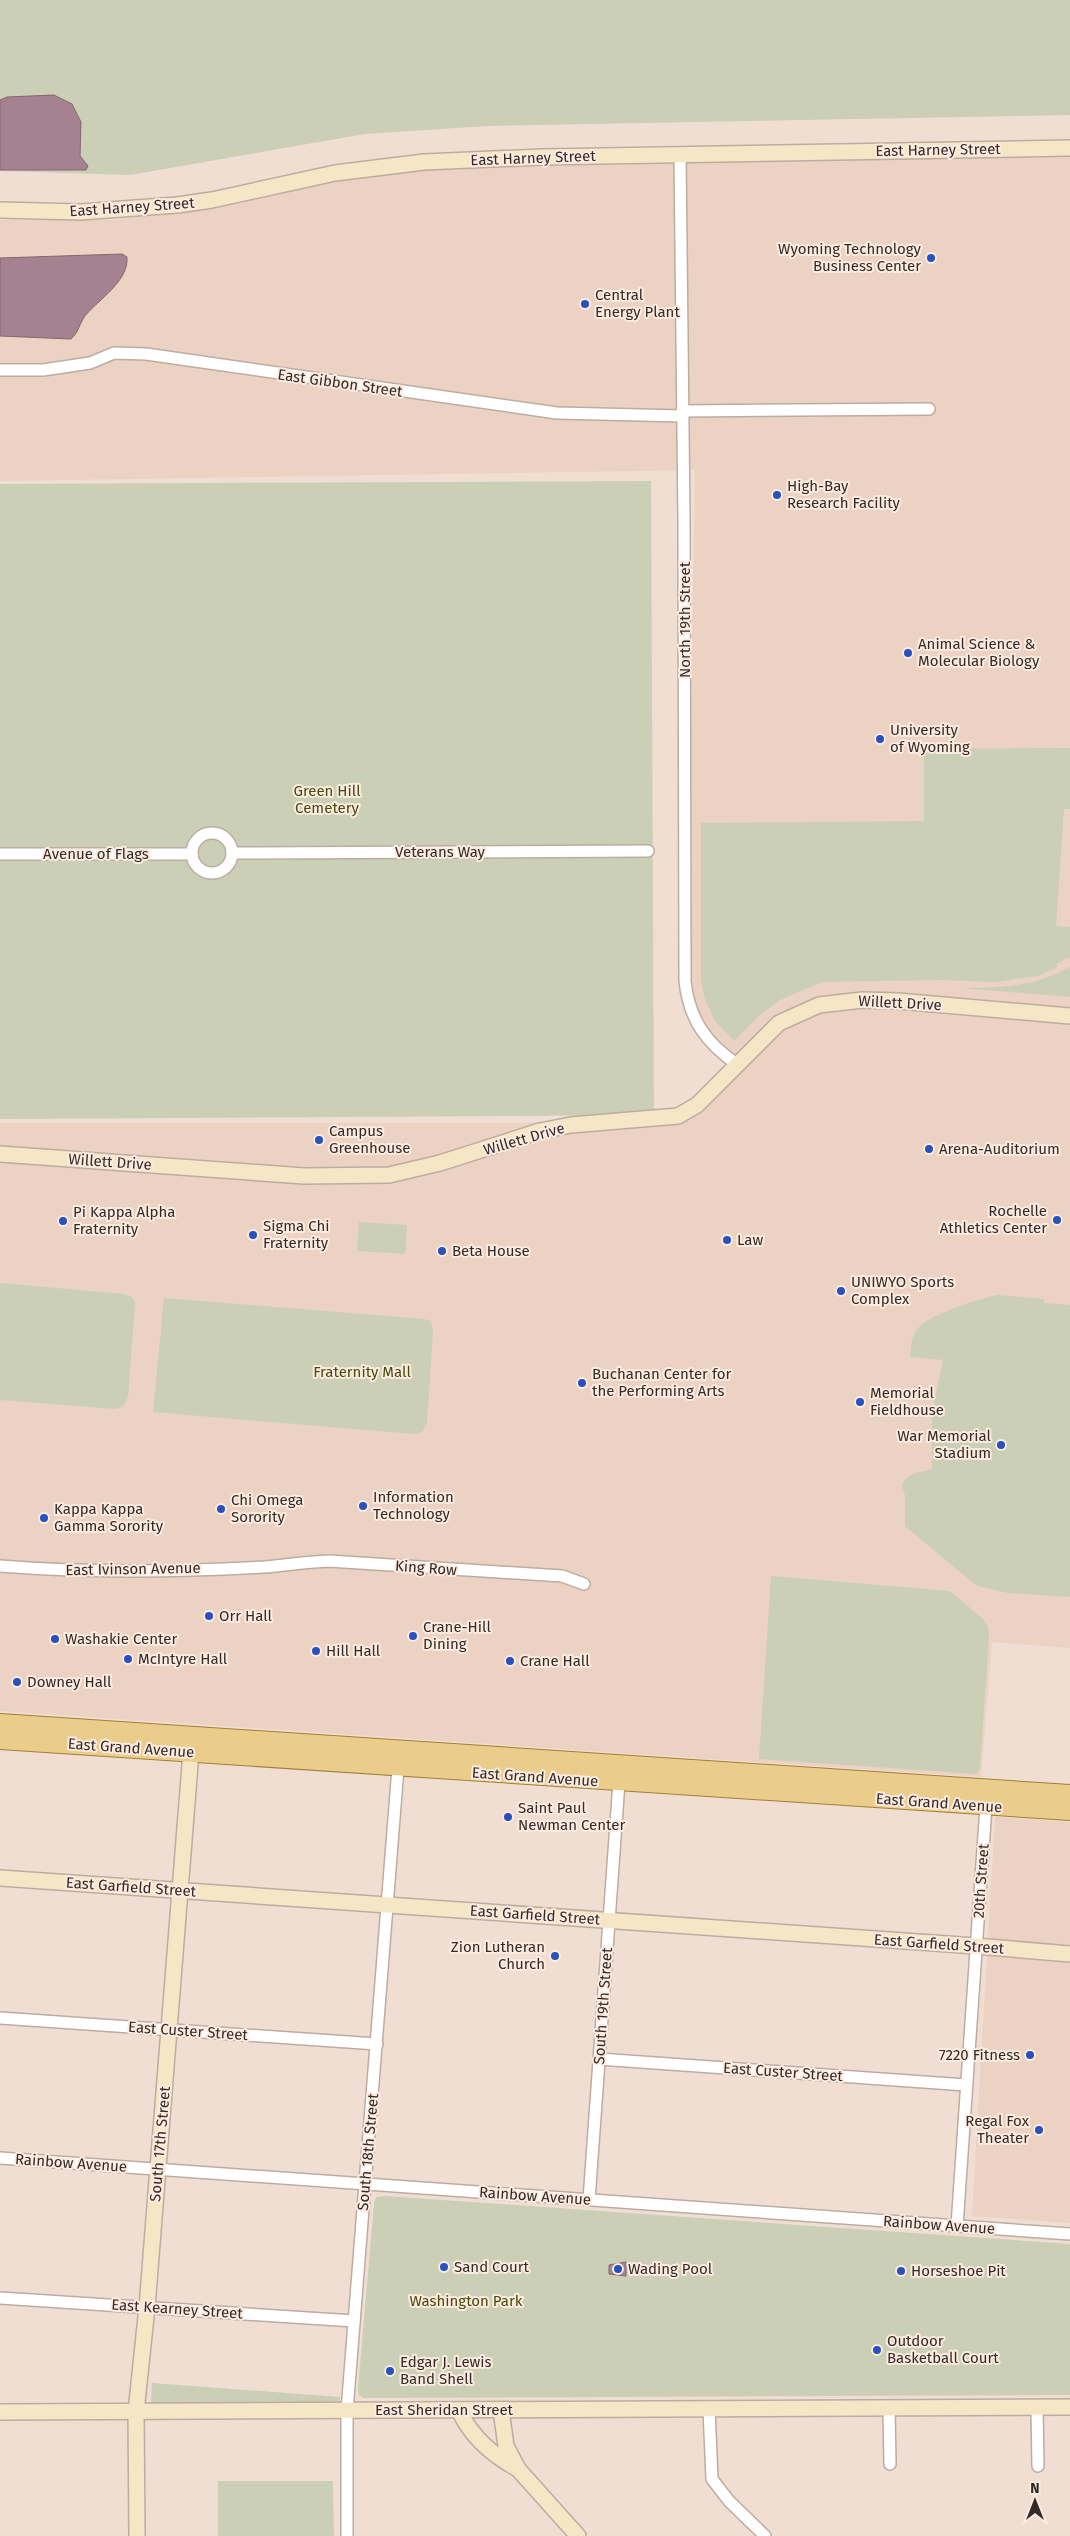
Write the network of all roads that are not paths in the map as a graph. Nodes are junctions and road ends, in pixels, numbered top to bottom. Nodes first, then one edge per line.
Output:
1 (1070, 148) edge
2 (680, 154) junction
3 (0, 210) edge
4 (0, 370) edge
5 (929, 409) dead end
6 (682, 414) junction
7 (648, 851) dead end
8 (232, 853) junction
9 (0, 854) edge
10 (192, 854) junction
11 (1070, 1016) edge
12 (738, 1065) junction
13 (0, 1154) edge
14 (0, 1566) edge
15 (266, 1567) joint
16 (584, 1584) dead end
17 (0, 1723) edge
18 (0, 1740) edge
19 (191, 1752) junction
20 (398, 1768) junction
21 (619, 1782) junction
22 (1070, 1794) edge
23 (986, 1806) junction
24 (1070, 1811) edge
25 (0, 1878) edge
26 (180, 1890) junction
27 (388, 1905) junction
28 (609, 1920) junction
29 (976, 1946) junction
30 (1070, 1954) edge
31 (0, 2018) edge
32 (169, 2029) junction
33 (377, 2044) junction
34 (599, 2059) junction
35 (966, 2085) junction
36 (0, 2158) edge
37 (158, 2169) junction
38 (366, 2184) junction
39 (589, 2200) junction
40 (956, 2226) junction
41 (1070, 2234) edge
42 (0, 2298) edge
43 (147, 2308) junction
44 (354, 2321) junction
45 (889, 2408) junction
46 (1037, 2408) junction
47 (1070, 2408) edge
48 (710, 2409) junction
49 (459, 2410) junction
50 (501, 2410) junction
51 (347, 2411) junction
52 (0, 2412) edge
53 (136, 2412) junction
54 (890, 2464) dead end
55 (1038, 2466) dead end
56 (518, 2469) junction
57 (137, 2536) edge
58 (348, 2536) edge
59 (578, 2536) edge
60 (765, 2536) edge

1 - 2 street, East Harney Street
2 - 3 street, East Harney Street
2 - 6 street, North 19th Street
4 - 6 street, East Gibbon Street
5 - 6 street, East Gibbon Street
6 - 12 street, North 19th Street
7 - 8 street, Veterans Way
8 - 10 street
8 - 10 street
9 - 10 street, Avenue of Flags
11 - 12 street, Willett Drive
12 - 13 street, Willett Drive
14 - 15 street, East Ivinson Avenue
15 - 16 street, King Row
17 - 22 main road, East Grand Avenue
18 - 19 main road, East Grand Avenue
19 - 20 main road, East Grand Avenue
19 - 26 street, South 17th Street
20 - 21 main road, East Grand Avenue
20 - 27 street, South 18th Street
21 - 23 main road, East Grand Avenue
21 - 28 street, South 19th Street
23 - 24 main road, East Grand Avenue
23 - 29 street, 20th Street
25 - 26 street, East Garfield Street
26 - 27 street, East Garfield Street
26 - 32 street, South 17th Street
27 - 28 street, East Garfield Street
27 - 33 street, South 18th Street
28 - 29 street, East Garfield Street
28 - 34 street, South 19th Street
29 - 30 street, East Garfield Street
29 - 35 street, 20th Street
31 - 32 street, East Custer Street
32 - 33 street, East Custer Street
32 - 37 street, South 17th Street
33 - 38 street, South 18th Street
34 - 35 street, East Custer Street
34 - 39 street, South 19th Street
35 - 40 street, 20th Street
36 - 37 street, Rainbow Avenue
37 - 38 street, Rainbow Avenue
37 - 43 street, South 17th Street
38 - 39 street, Rainbow Avenue
38 - 44 street, South 18th Street
39 - 40 street, Rainbow Avenue
40 - 41 street, Rainbow Avenue
42 - 43 street, East Kearney Street
43 - 44 street, East Kearney Street
43 - 53 street, South 17th Street
44 - 51 street, South 18th Street
45 - 46 street, East Sheridan Street
45 - 48 street, East Sheridan Street
45 - 54 street
46 - 47 street, East Sheridan Street
46 - 55 street
48 - 50 street, East Sheridan Street
48 - 60 street
49 - 50 street, East Sheridan Street
49 - 51 street, East Sheridan Street
49 - 56 street
50 - 56 street
51 - 53 street, East Sheridan Street
51 - 58 street, South 18th Street
52 - 53 street, East Sheridan Street
53 - 57 street, South 17th Street
56 - 59 street

